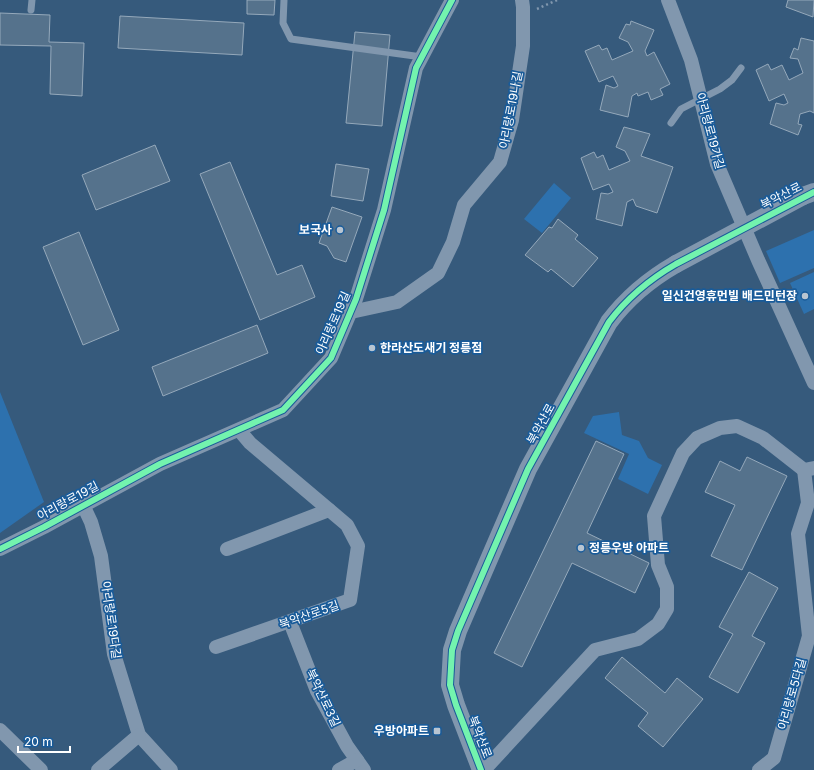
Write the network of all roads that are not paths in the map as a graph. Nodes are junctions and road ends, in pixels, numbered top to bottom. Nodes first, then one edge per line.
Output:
1 (32, 0) edge
2 (284, 0) edge
3 (452, 0) edge
4 (522, 0) edge
5 (668, 0) edge
6 (31, 10) dead end
7 (422, 57) junction
8 (741, 68) dead end
9 (700, 99) junction
10 (671, 123) dead end
11 (808, 194) edge
12 (351, 312) junction
13 (814, 383) edge
14 (239, 430) junction
15 (809, 469) edge
16 (83, 505) junction
17 (329, 510) junction
18 (0, 549) edge
19 (227, 549) dead end
20 (290, 622) junction
21 (216, 647) dead end
22 (0, 730) edge
23 (139, 735) junction
24 (360, 765) edge
25 (41, 770) edge
26 (98, 770) edge
27 (171, 770) edge
28 (339, 770) edge
29 (482, 770) edge
30 (759, 770) edge

1 - 6 lane
2 - 7 lane
3 - 7 street, 아리랑로19길
4 - 12 street, 아리랑로19나길
5 - 9 street, 아리랑로19가길
7 - 12 street, 아리랑로19길
8 - 9 lane
9 - 10 lane
9 - 13 street, 아리랑로19가길
11 - 29 street, 북악산로, bridge
12 - 14 street, 아리랑로19길
14 - 16 street, 아리랑로19길
14 - 17 street, 북악산로5길
15 - 29 street
15 - 30 street, 아리랑로5다길
16 - 18 street, 아리랑로19길
16 - 23 street, 아리랑로19다길
17 - 19 street
17 - 20 street, 북악산로5길
20 - 21 street, 북악산로5길
20 - 24 street, 북악산로3길
22 - 25 street
23 - 26 street
23 - 27 street, 아리랑로19다길
24 - 28 street

